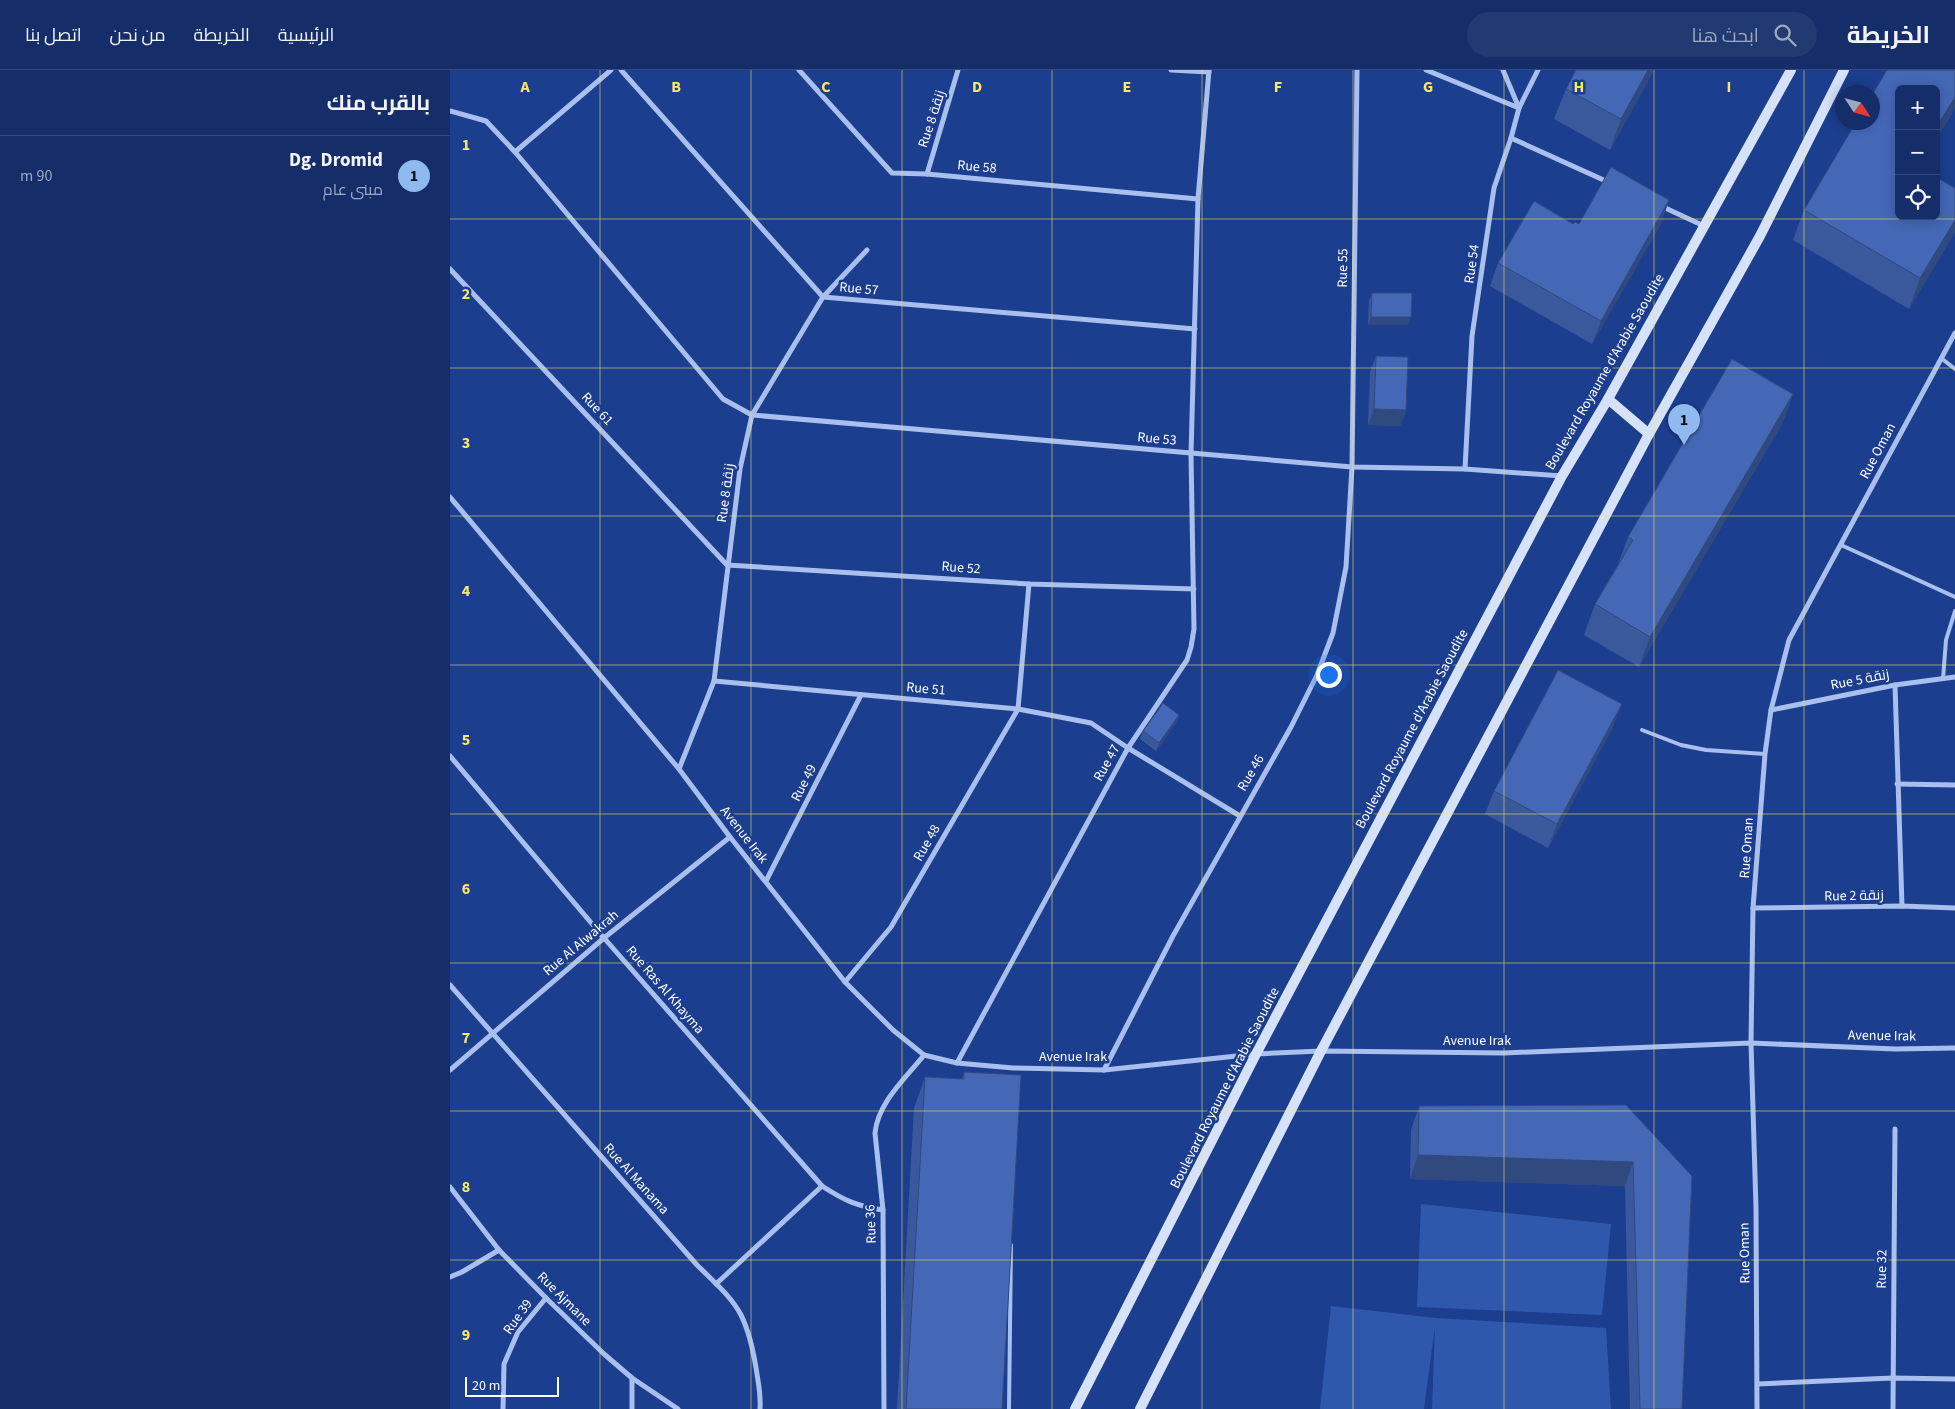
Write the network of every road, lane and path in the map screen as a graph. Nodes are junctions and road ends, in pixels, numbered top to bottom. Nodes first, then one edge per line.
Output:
1 (610, 70) edge
2 (621, 70) edge
3 (799, 70) edge
4 (958, 70) edge
5 (1171, 70) edge
6 (1357, 70) edge
7 (1426, 70) edge
8 (1503, 70) edge
9 (1538, 70) edge
10 (1790, 70) edge
11 (1844, 70) edge
12 (1209, 71) edge
13 (1519, 108) junction
14 (450, 111) edge
15 (1511, 138) junction
16 (515, 152) junction
17 (927, 174) junction
18 (1616, 186) edge
19 (1198, 199) junction
20 (1651, 202) edge
21 (1704, 226) junction
22 (867, 250) dead end
23 (450, 269) edge
24 (823, 297) junction
25 (1196, 330) junction
26 (1955, 333) edge
27 (1941, 358) junction
28 (1955, 369) edge
29 (1608, 399) junction
30 (752, 415) junction
31 (1649, 434) junction
32 (1191, 454) junction
33 (1352, 467) junction
34 (1465, 469) junction
35 (1562, 476) junction
36 (450, 496) edge
37 (1841, 545) junction
38 (727, 565) junction
39 (1028, 584) junction
40 (1194, 589) junction
41 (1955, 596) edge
42 (1955, 611) edge
43 (1955, 677) edge
44 (1943, 679) junction
45 (714, 681) junction
46 (1895, 685) junction
47 (861, 695) junction
48 (1018, 709) junction
49 (1770, 710) junction
50 (1642, 730) dead end
51 (1128, 748) junction
52 (1765, 754) junction
53 (450, 756) edge
54 (679, 769) junction
55 (1897, 784) junction
56 (1955, 786) edge
57 (1240, 816) junction
58 (730, 837) junction
59 (766, 881) junction
60 (1902, 906) junction
61 (1754, 908) junction
62 (1955, 908) edge
63 (604, 938) junction
64 (845, 982) junction
65 (450, 985) edge
66 (491, 1033) junction
67 (1751, 1043) junction
68 (1955, 1048) edge
69 (1322, 1051) junction
70 (1256, 1054) junction
71 (924, 1055) junction
72 (957, 1063) junction
73 (1013, 1068) junction
74 (450, 1070) edge
75 (1104, 1070) junction
76 (1013, 1077) edge
77 (1895, 1129) dead end
78 (822, 1186) junction
79 (450, 1187) edge
80 (883, 1210) junction
81 (1011, 1243) edge
82 (499, 1250) junction
83 (450, 1277) edge
84 (716, 1284) junction
85 (546, 1298) junction
86 (632, 1378) junction
87 (1893, 1378) junction
88 (1955, 1379) edge
89 (1758, 1384) junction
90 (503, 1409) edge
91 (632, 1409) edge
92 (678, 1409) edge
93 (760, 1409) edge
94 (884, 1409) edge
95 (1010, 1409) edge
96 (1075, 1409) edge
97 (1140, 1409) edge
98 (1757, 1409) edge
99 (1893, 1409) edge

1 - 16 street
2 - 24 street, Rue 57
3 - 17 street, Rue 58
4 - 17 street, Rue 8 زنقة
5 - 12 street
6 - 33 street, Rue 55
7 - 13 street
8 - 13 street
9 - 13 street, Rue 54
10 - 21 main road, Boulevard Royaume d'Arabie Saoudite
11 - 31 main road
12 - 19 street, Rue 47
13 - 15 street, Rue 54
14 - 16 street
15 - 18 street
15 - 34 street, Rue 54
16 - 30 street
17 - 19 street, Rue 58
19 - 25 street, Rue 47
20 - 21 street
21 - 29 main road, Boulevard Royaume d'Arabie Saoudite
22 - 24 street, Rue 8 زنقة
23 - 38 street, Rue 61
24 - 25 street, Rue 57
24 - 30 street, Rue 8 زنقة
25 - 32 street, Rue 47
26 - 27 street, Rue Oman
27 - 28 lane
27 - 37 street, Rue Oman
29 - 31 main road
29 - 35 main road, Boulevard Royaume d'Arabie Saoudite
30 - 32 street, Rue 53
30 - 38 street, Rue 8 زنقة
31 - 69 main road
32 - 33 street, Rue 53
32 - 40 street, Rue 47
33 - 34 street, Rue 53
33 - 57 street, Rue 46
34 - 35 street, Rue 53
35 - 70 main road, Boulevard Royaume d'Arabie Saoudite
36 - 54 street, Avenue Irak
37 - 41 lane
37 - 49 street, Rue Oman
38 - 39 street, Rue 52
38 - 45 street, Rue 8 زنقة
39 - 40 street, Rue 52
39 - 48 street
40 - 51 street, Rue 47
42 - 44 lane
43 - 44 street, Rue 5 زنقة
44 - 46 street, Rue 5 زنقة
45 - 47 street, Rue 51
45 - 54 street, Rue 8 زنقة
46 - 49 street, Rue 5 زنقة
46 - 55 street
47 - 48 street, Rue 51
47 - 59 street, Rue 49
48 - 51 street, Rue 51
48 - 64 street, Rue 48
49 - 52 street, Rue Oman
50 - 52 lane
51 - 57 street, Rue 51
51 - 72 street, Rue 47
52 - 61 street, Rue Oman
53 - 63 street, Rue Ras Al Khayma
54 - 58 street, Avenue Irak
55 - 56 street
55 - 60 street
57 - 75 street, Rue 46
58 - 59 street, Avenue Irak
58 - 63 street, Rue Al Alwakrah
59 - 64 street, Avenue Irak
60 - 61 street, Rue 2 زنقة
60 - 62 street, Rue 2 زنقة
61 - 67 street, Rue Oman
63 - 66 street, Rue Al Alwakrah
63 - 78 street, Rue Ras Al Khayma
64 - 71 street, Avenue Irak
65 - 66 street, Rue Al Manama
66 - 74 street, Rue Al Alwakrah
66 - 84 street, Rue Al Manama
67 - 68 street, Avenue Irak
67 - 69 street, Avenue Irak
67 - 89 street, Rue Oman
69 - 70 street, Avenue Irak
69 - 97 main road
70 - 75 street, Avenue Irak
70 - 96 main road, Boulevard Royaume d'Arabie Saoudite
71 - 72 street, Avenue Irak
71 - 80 street, Rue 36
72 - 73 street, Avenue Irak
73 - 75 street, Avenue Irak
73 - 76 lane
77 - 87 street, Rue 32
78 - 80 street, Rue Ras Al Khayma
78 - 84 street
79 - 82 street, Rue Ajmane
80 - 94 street, Rue 36
81 - 95 lane
82 - 83 street
82 - 85 street, Rue Ajmane
84 - 93 street, Rue Al Manama
85 - 86 street, Rue Ajmane
85 - 90 street, Rue 39
86 - 91 street
86 - 92 street, Rue Ajmane
87 - 88 street
87 - 89 street
87 - 99 street, Rue 32
89 - 98 street, Rue Oman

